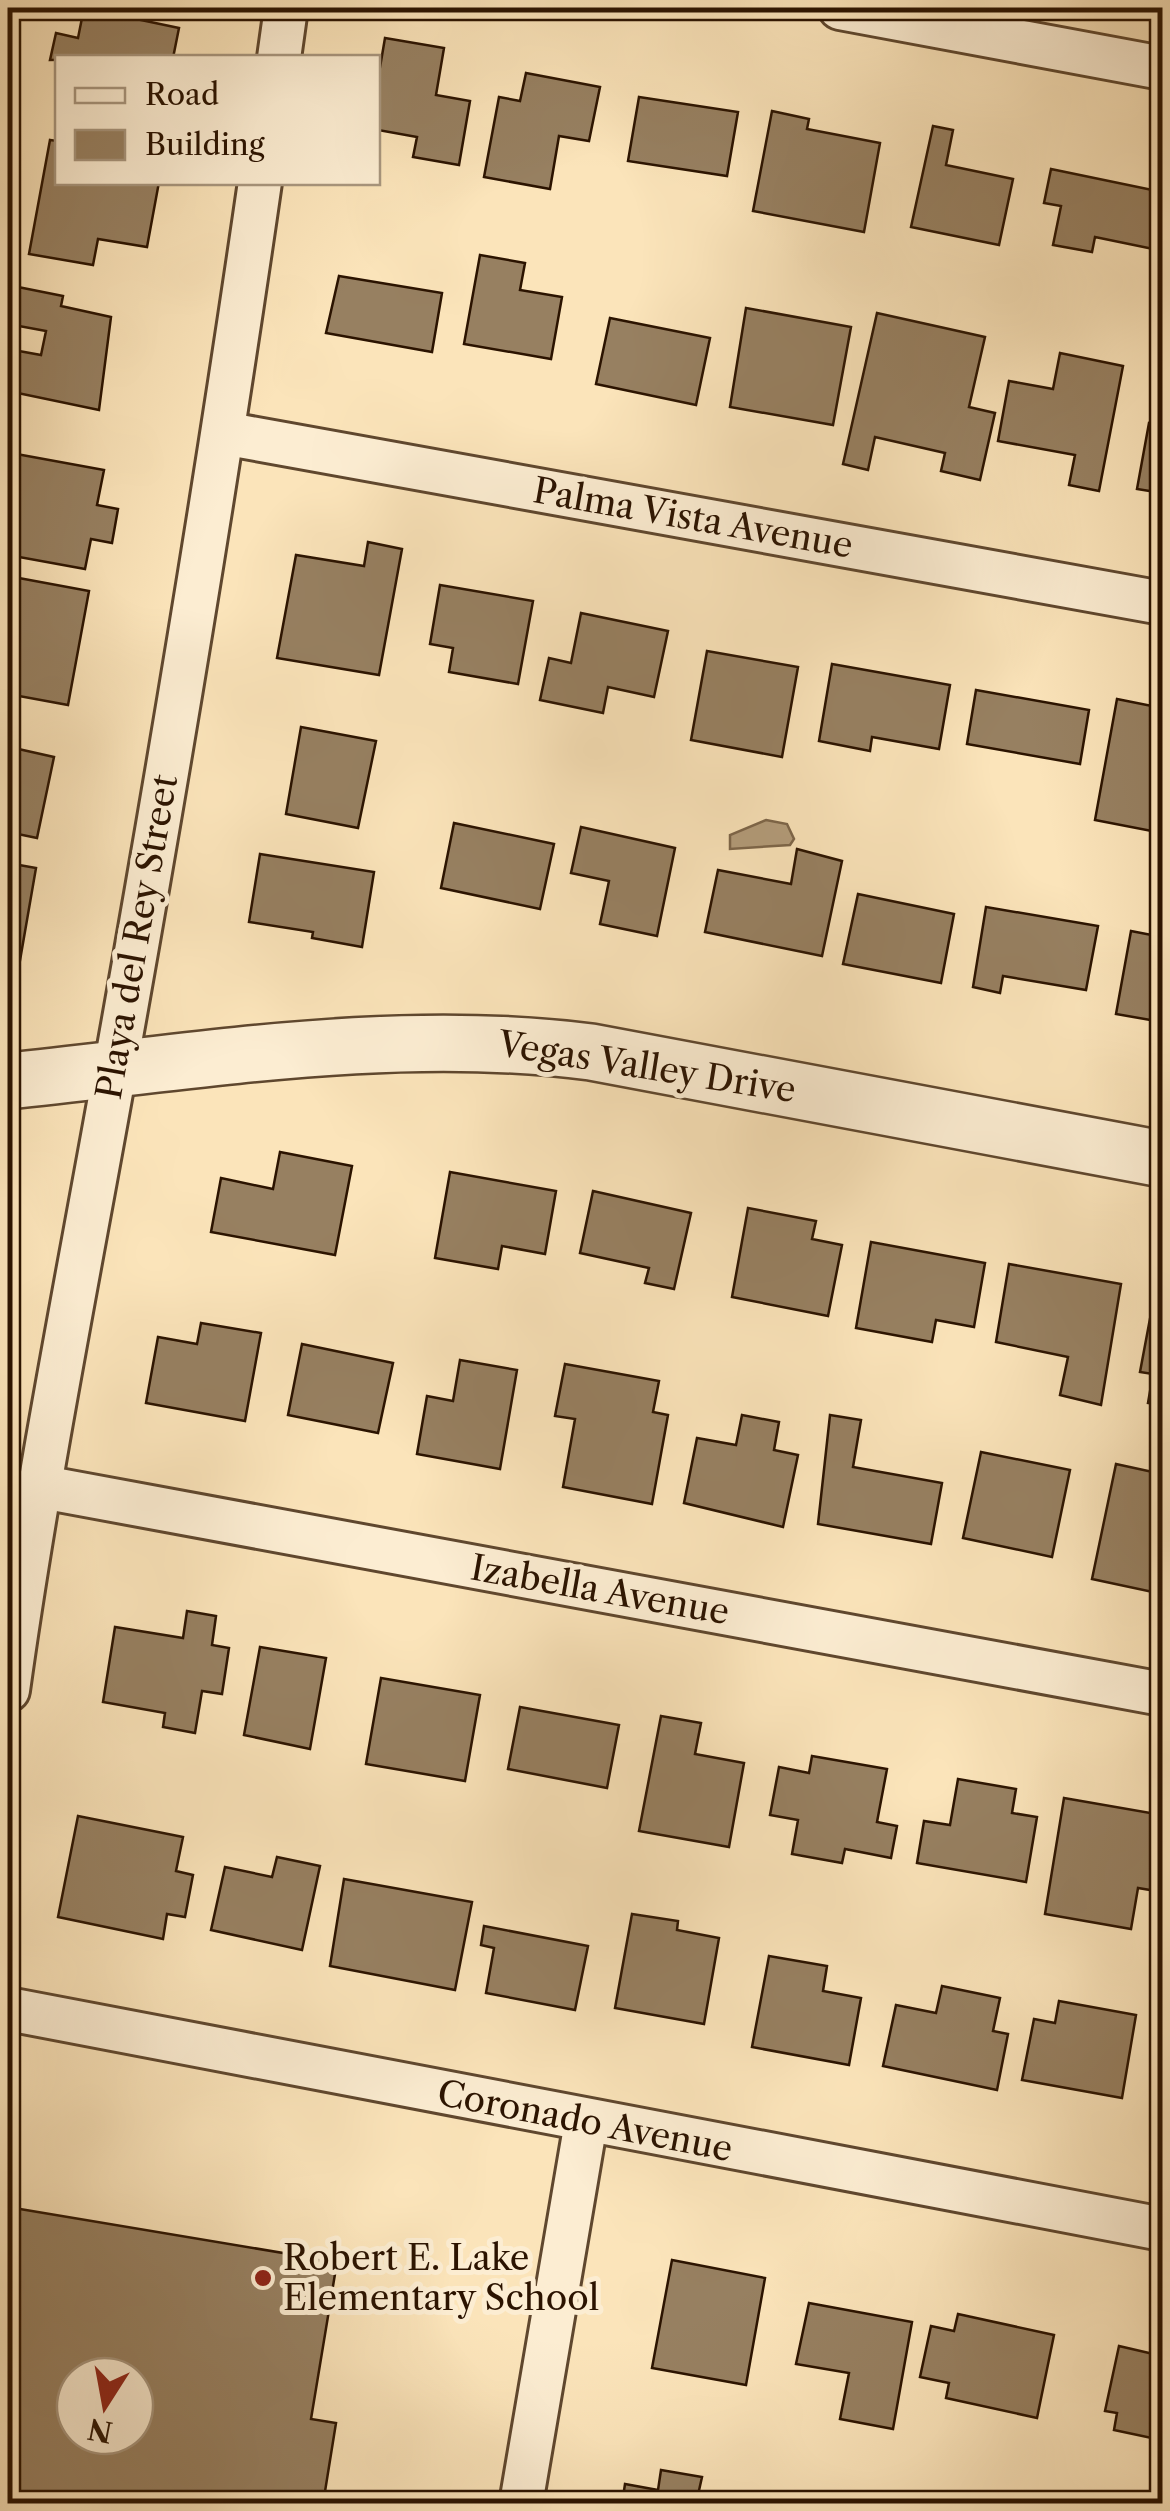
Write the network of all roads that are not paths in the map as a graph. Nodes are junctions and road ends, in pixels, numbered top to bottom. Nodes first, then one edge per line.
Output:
1 (286, 8) edge
2 (840, 8) edge
3 (279, 55) edge
4 (1162, 68) edge
5 (260, 185) edge
6 (223, 433) junction
7 (1162, 603) edge
8 (115, 1070) junction
9 (8, 1081) edge
10 (1162, 1159) edge
11 (36, 1486) junction
12 (8, 1690) edge
13 (1162, 1694) edge
14 (8, 2009) edge
15 (586, 2122) junction
16 (1162, 2229) edge
17 (521, 2504) edge

1 - 3 street
2 - 4 street
5 - 6 street, Playa del Rey Street
6 - 7 street, Palma Vista Avenue
6 - 8 street, Playa del Rey Street
8 - 9 street, Vegas Valley Drive
8 - 10 street, Vegas Valley Drive
8 - 11 street, Playa del Rey Street
11 - 12 street, Playa del Rey Street
11 - 13 street, Izabella Avenue
14 - 15 street, Coronado Avenue
15 - 16 street, Coronado Avenue
15 - 17 street

